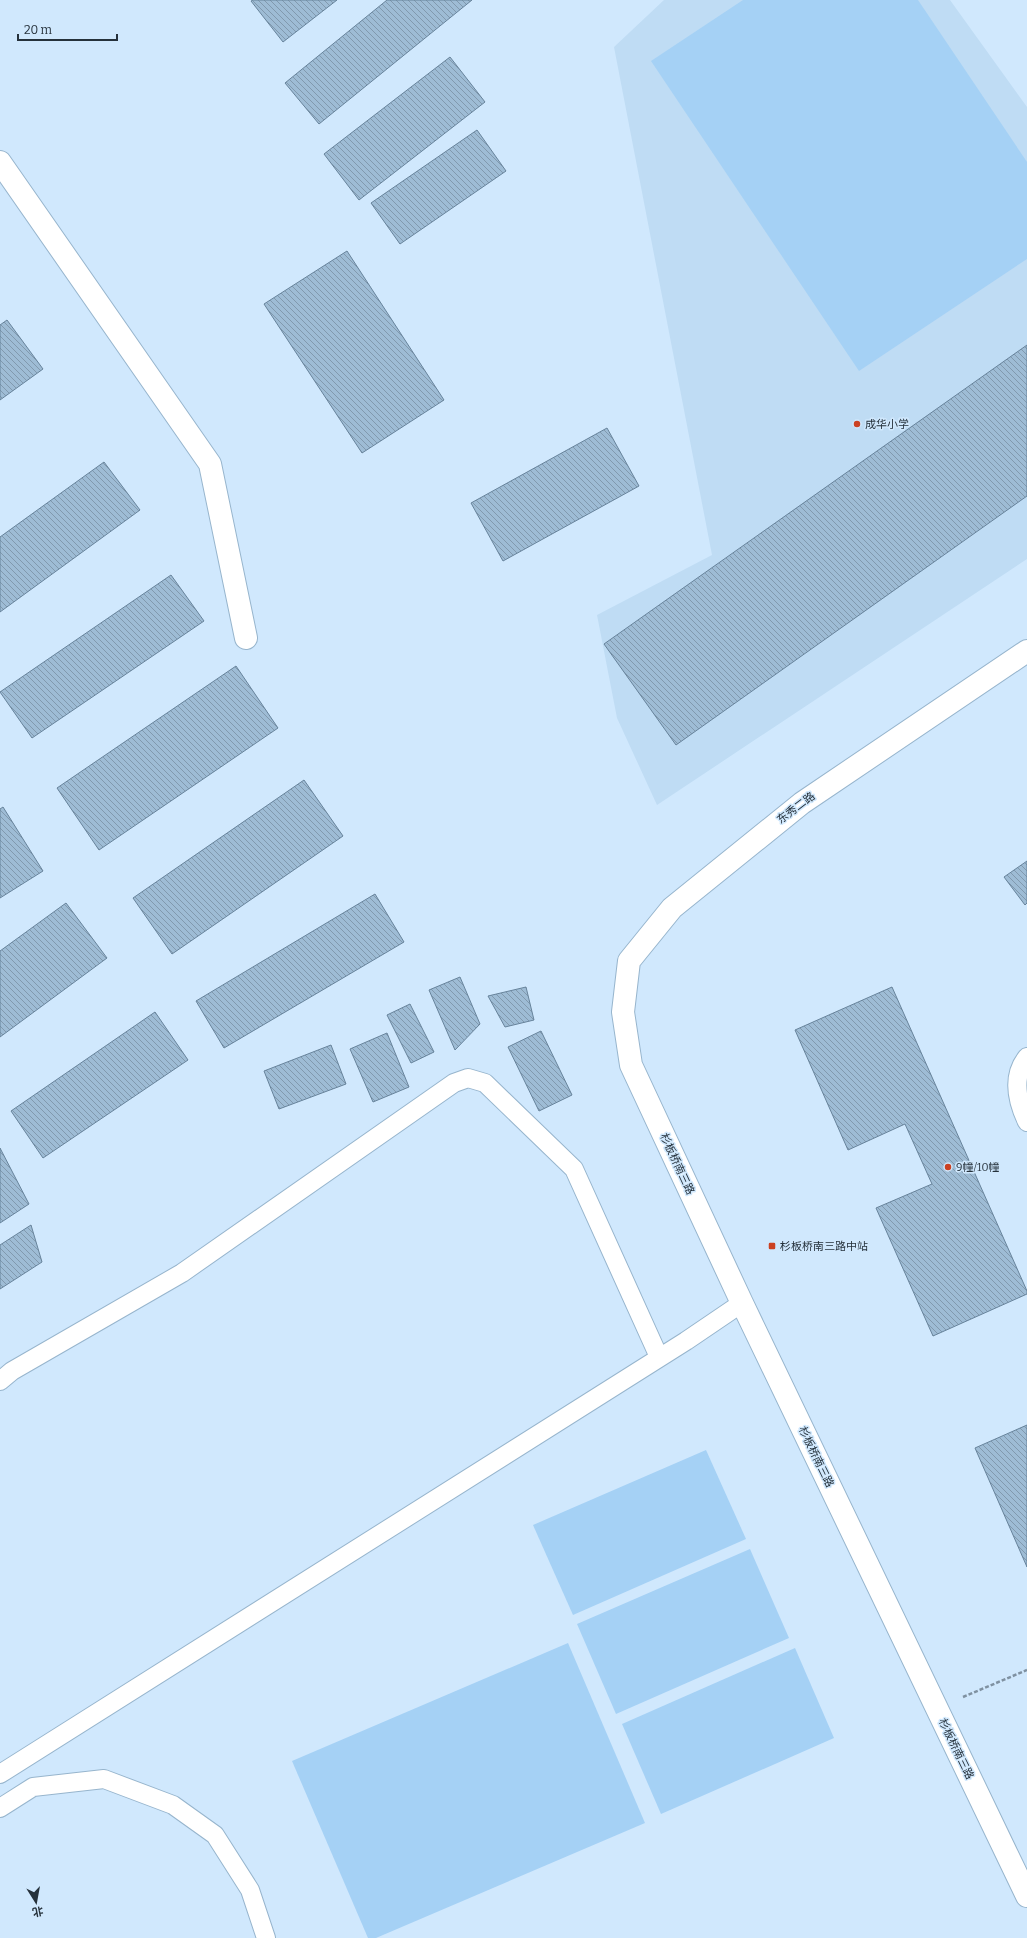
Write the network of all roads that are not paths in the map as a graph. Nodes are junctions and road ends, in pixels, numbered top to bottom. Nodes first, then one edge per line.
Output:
1 (0, 162) edge
2 (246, 638) dead end
3 (1027, 651) edge
4 (623, 1012) joint
5 (1027, 1057) edge
6 (1027, 1122) edge
7 (742, 1302) junction
8 (659, 1356) junction
9 (0, 1381) edge
10 (0, 1774) edge
11 (0, 1808) edge
12 (1027, 1896) edge
13 (266, 1938) edge

1 - 2 street
3 - 4 street, 东秀二路
4 - 7 street, 杉板桥南三路
5 - 6 lane
7 - 8 lane
7 - 12 street, 杉板桥南三路
8 - 9 lane
8 - 10 lane
11 - 13 lane

